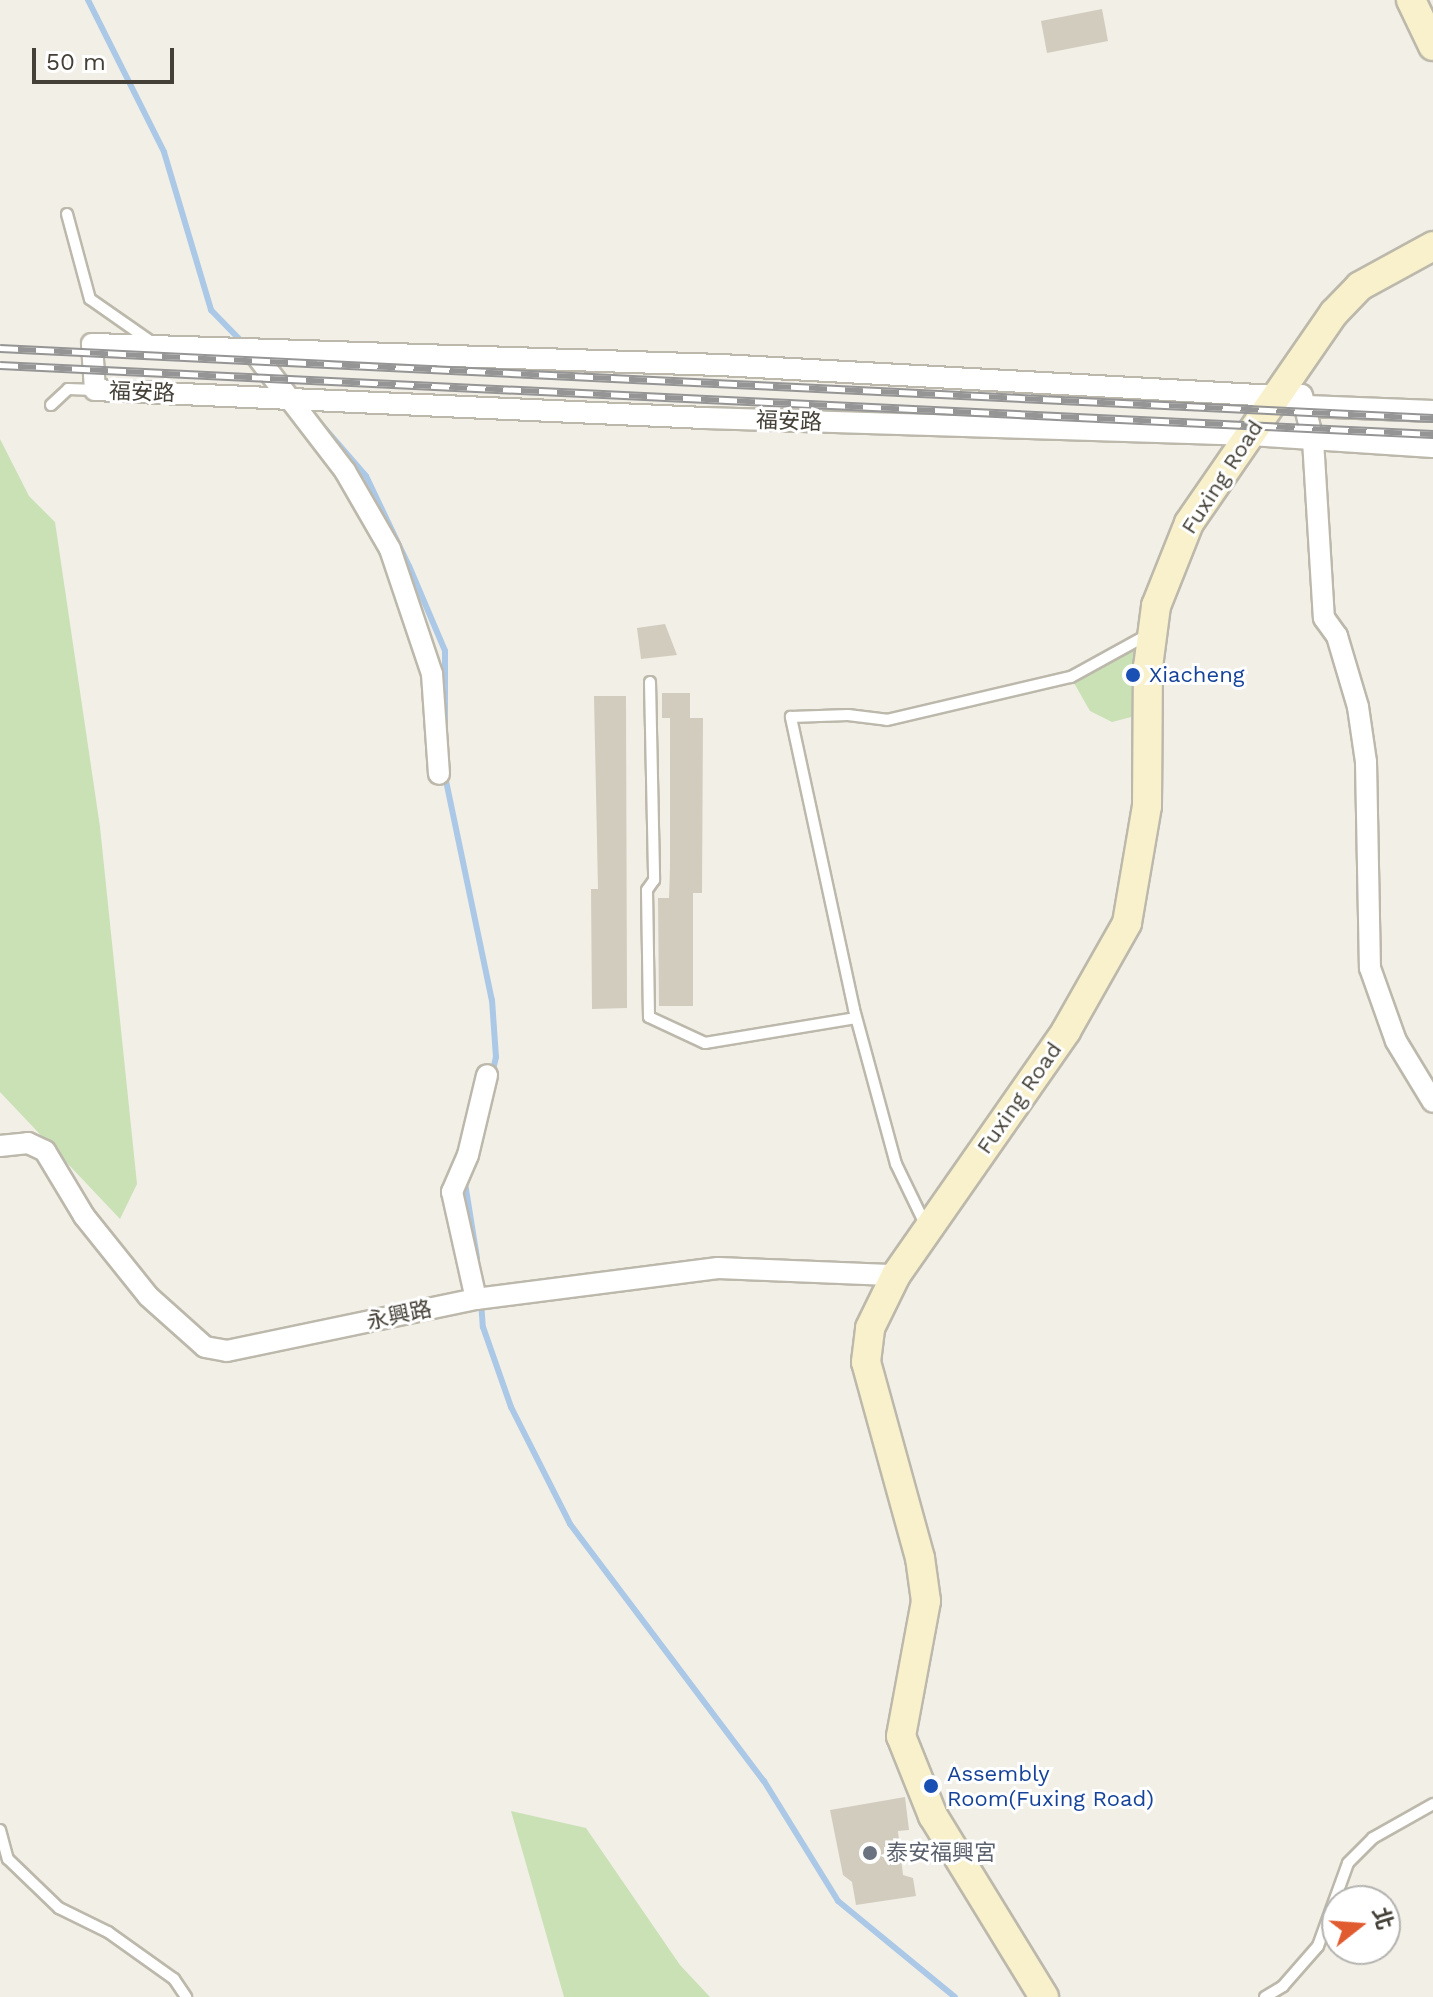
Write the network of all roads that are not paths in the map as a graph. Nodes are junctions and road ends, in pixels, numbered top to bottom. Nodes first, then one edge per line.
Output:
1 (1411, 0) edge
2 (1433, 46) edge
3 (67, 214) dead end
4 (1433, 246) edge
5 (157, 347) junction
6 (253, 351) junction
7 (1281, 387) junction
8 (95, 390) junction
9 (286, 398) junction
10 (51, 405) dead end
11 (1307, 406) junction
12 (1433, 411) edge
13 (1251, 435) junction
14 (1313, 440) junction
15 (1433, 447) edge
16 (1152, 632) junction
17 (650, 682) dead end
18 (439, 774) dead end
19 (856, 1018) junction
20 (487, 1075) dead end
21 (1433, 1102) edge
22 (0, 1146) edge
23 (927, 1230) junction
24 (896, 1275) junction
25 (476, 1299) junction
26 (1433, 1804) edge
27 (0, 1830) edge
28 (186, 1997) edge
29 (1044, 1997) edge
30 (1265, 1997) edge

1 - 2 street
3 - 5 lane
4 - 7 street, Fuxing Road
5 - 6 street, 福安路
5 - 8 street, 福安路
6 - 7 street, 福安路
6 - 9 street
7 - 11 street
7 - 13 street, Fuxing Road
8 - 9 street, 福安路
8 - 10 lane
9 - 13 street, 福安路
9 - 18 street
11 - 12 street
11 - 14 street
13 - 14 street, 福安路
13 - 16 street, Fuxing Road
14 - 15 street, 福安路
14 - 21 street
16 - 19 lane
16 - 23 street, Fuxing Road
17 - 19 lane
19 - 23 lane
20 - 25 street
22 - 25 street, 永興路
23 - 24 street, Fuxing Road
24 - 25 street, 永興路
24 - 29 street, Fuxing Road
26 - 30 lane
27 - 28 lane

